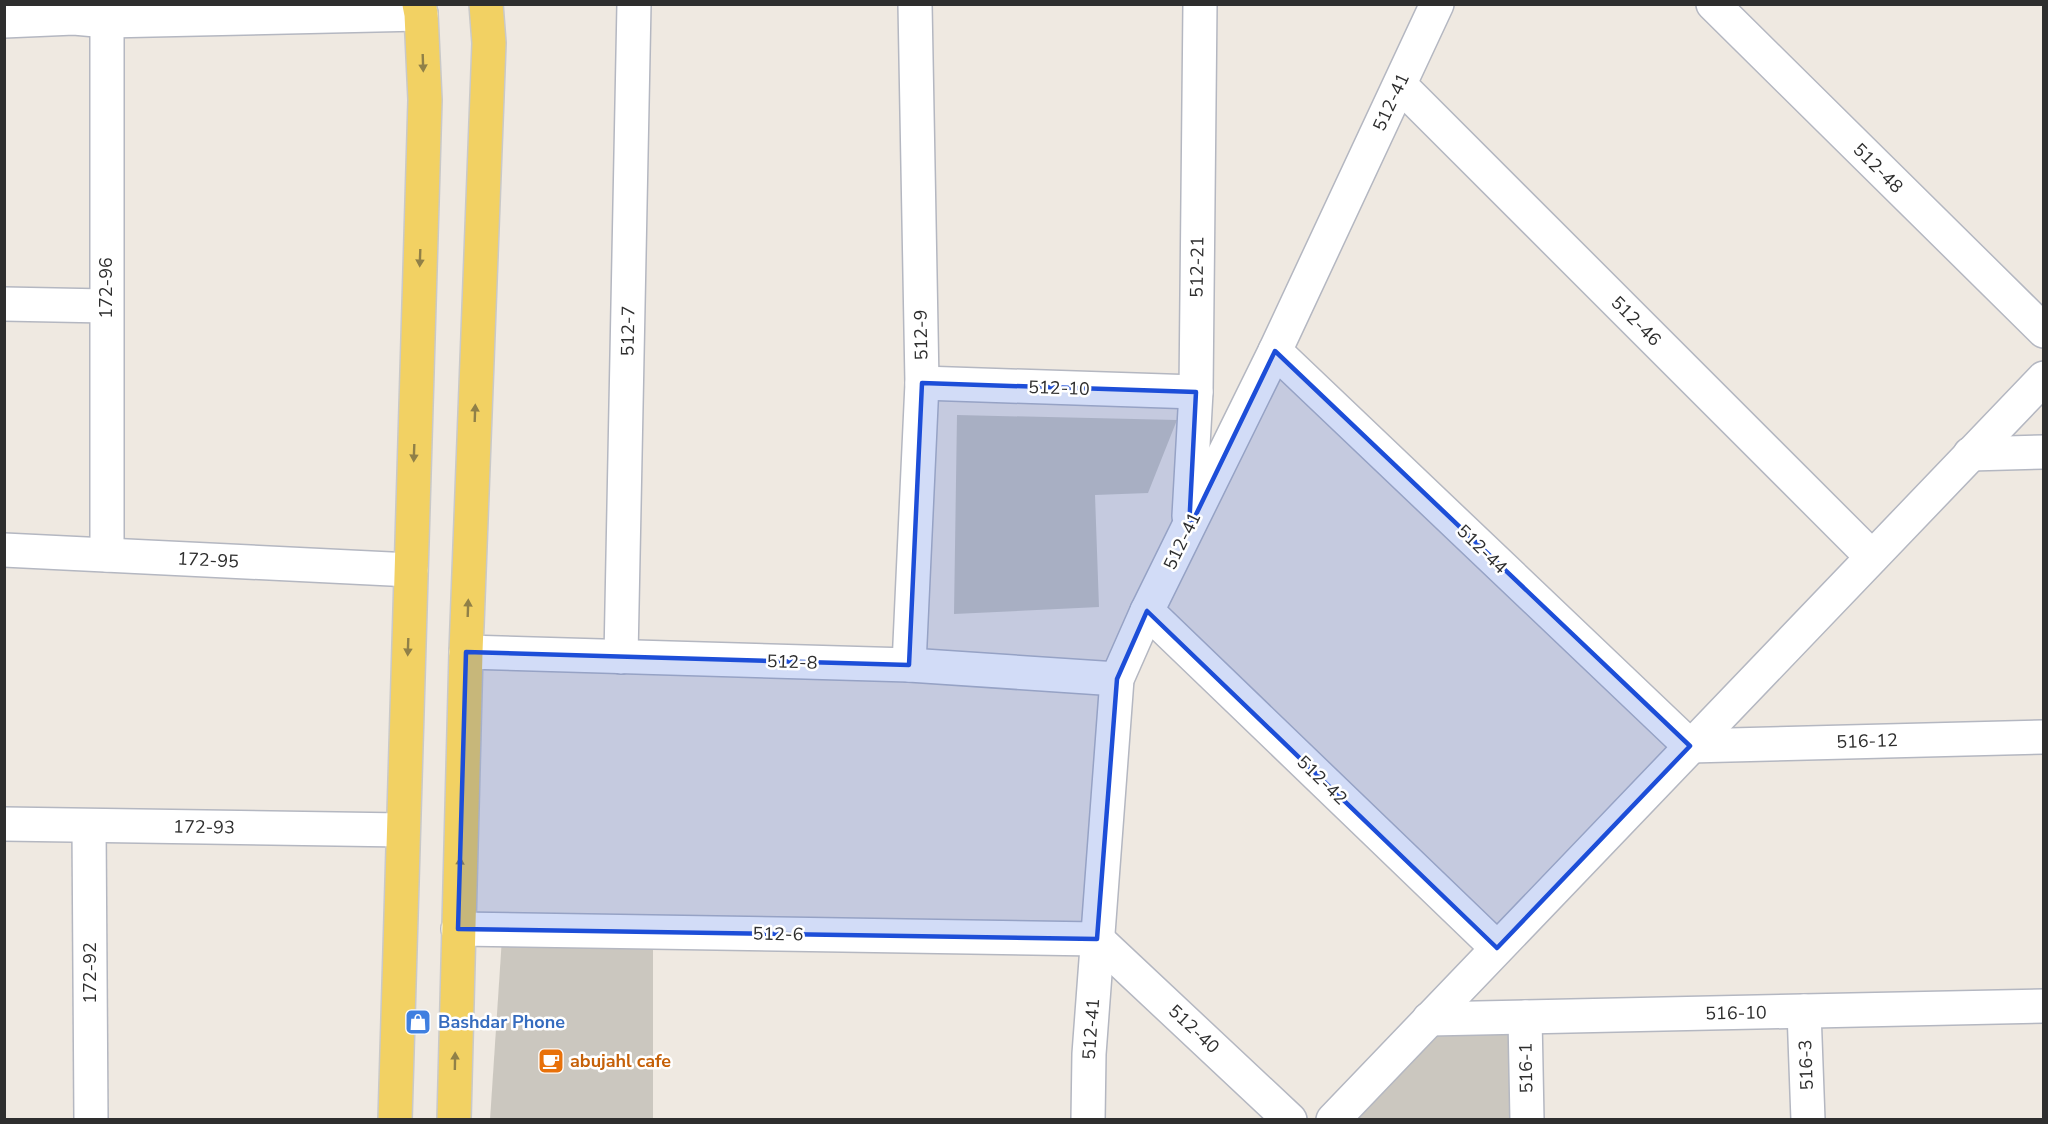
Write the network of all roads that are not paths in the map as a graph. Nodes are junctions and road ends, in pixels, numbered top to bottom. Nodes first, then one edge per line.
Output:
1 (486, 4) edge
2 (634, 4) edge
3 (915, 4) edge
4 (1200, 4) edge
5 (1437, 4) edge
6 (1713, 4) edge
7 (420, 9) edge
8 (70, 11) edge
9 (4, 21) edge
10 (107, 21) junction
11 (1400, 85) junction
12 (4, 304) edge
13 (106, 306) junction
14 (2043, 331) edge
15 (1275, 351) junction
16 (2043, 378) edge
17 (922, 383) junction
18 (1196, 392) junction
19 (2043, 452) edge
20 (1970, 454) junction
21 (1188, 529) junction
22 (4, 550) edge
23 (107, 555) junction
24 (1872, 557) junction
25 (411, 570) junction
26 (1147, 611) junction
27 (466, 652) junction
28 (621, 657) junction
29 (909, 665) junction
30 (1117, 679) junction
31 (2043, 736) edge
32 (1690, 746) junction
33 (4, 824) edge
34 (89, 825) junction
35 (403, 830) junction
36 (458, 928) junction
37 (1097, 939) junction
38 (1497, 948) junction
39 (2043, 1006) edge
40 (1804, 1011) junction
41 (1525, 1017) junction
42 (1429, 1020) junction
43 (91, 1119) edge
44 (395, 1119) edge
45 (454, 1119) edge
46 (1088, 1119) edge
47 (1290, 1119) edge
48 (1333, 1119) edge
49 (1527, 1119) edge
50 (1808, 1119) edge

27 -> 1 main road
2 - 28 street, 512-7
3 - 17 street, 512-9
4 - 18 street, 512-21
5 - 11 street, 512-41
6 - 14 street, 512-48
7 - 10 street
7 -> 25 main road
8 - 9 street
8 - 10 street
10 - 13 street, 172-96
11 - 15 street, 512-41
11 - 24 street, 512-46
12 - 13 street
13 - 23 street, 172-96
15 - 21 street, 512-41
15 - 32 street, 512-44
16 - 20 street
17 - 18 street, 512-10
17 - 29 street, 512-9
18 - 21 street, 512-21
19 - 20 street
20 - 24 street
21 - 26 street, 512-41
22 - 23 street, 172-95
23 - 25 street, 172-95
24 - 32 street
25 -> 35 main road
26 - 30 street, 512-41
26 - 38 street, 512-42
27 - 28 street, 512-8
36 -> 27 main road
28 - 29 street, 512-8
29 - 30 street, 512-8
30 - 37 street, 512-41
31 - 32 street, 516-12
32 - 38 street
33 - 34 street, 172-93
34 - 35 street, 172-93
34 - 43 street, 172-92
35 - 44 main road
36 - 37 street, 512-6
45 -> 36 main road
37 - 46 street, 512-41
37 - 47 street, 512-40
38 - 42 street
39 - 40 street, 516-10
40 - 41 street, 516-10
40 - 50 street, 516-3
41 - 42 street, 516-10
41 - 49 street, 516-1
42 - 48 street

